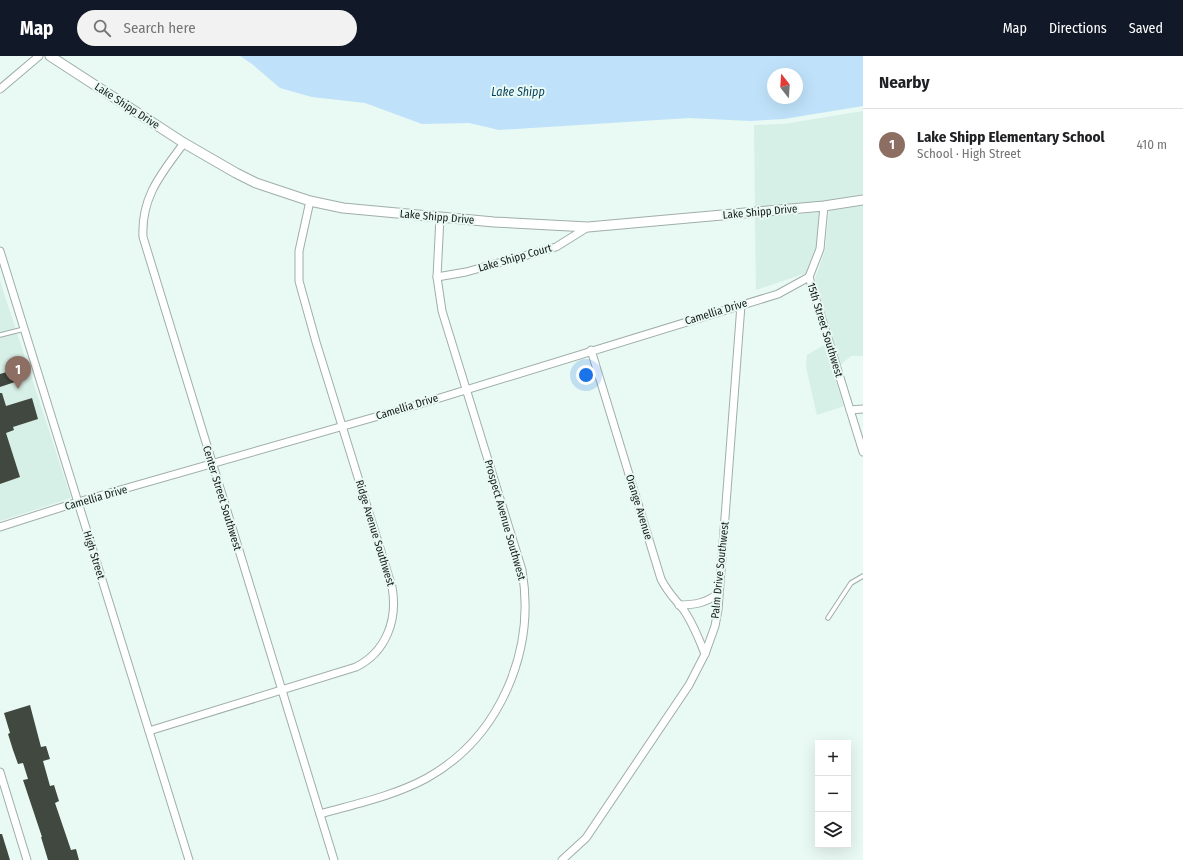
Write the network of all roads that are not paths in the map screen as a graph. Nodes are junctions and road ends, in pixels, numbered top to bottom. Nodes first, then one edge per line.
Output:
1 (39, 56) edge
2 (50, 56) edge
3 (0, 89) edge
4 (184, 143) junction
5 (863, 200) edge
6 (310, 201) junction
7 (824, 206) junction
8 (440, 217) junction
9 (588, 227) junction
10 (0, 251) edge
11 (2, 262) edge
12 (437, 277) junction
13 (809, 278) junction
14 (741, 305) junction
15 (25, 329) junction
16 (0, 335) edge
17 (591, 350) junction
18 (466, 389) junction
19 (863, 409) edge
20 (850, 410) junction
21 (343, 427) junction
22 (863, 452) edge
23 (212, 464) junction
24 (78, 502) junction
25 (0, 527) edge
26 (863, 576) edge
27 (718, 593) junction
28 (679, 605) junction
29 (828, 618) dead end
30 (705, 654) junction
31 (282, 690) junction
32 (149, 731) junction
33 (0, 772) edge
34 (320, 814) junction
35 (27, 860) edge
36 (189, 860) edge
37 (334, 860) edge
38 (562, 860) edge

1 - 3 street
2 - 4 street, Lake Shipp Drive
4 - 6 street, Lake Shipp Drive
4 - 23 street, Center Street Southwest
5 - 7 street, Lake Shipp Drive
6 - 8 street, Lake Shipp Drive
6 - 21 street, Ridge Avenue Southwest
7 - 9 street, Lake Shipp Drive
7 - 13 street, 15th Street Southwest
8 - 9 street, Lake Shipp Drive
8 - 12 street, Prospect Avenue Southwest
9 - 12 street, Lake Shipp Court
10 - 11 street, High Street
11 - 15 street, High Street
12 - 18 street, Prospect Avenue Southwest
13 - 14 street, Camellia Drive
13 - 20 street, 15th Street Southwest
14 - 17 street, Camellia Drive
14 - 27 street, Palm Drive Southwest
15 - 16 lane
15 - 24 street, High Street
17 - 18 street, Camellia Drive
17 - 28 street, Orange Avenue
18 - 21 street, Camellia Drive
18 - 34 street, Prospect Avenue Southwest
19 - 20 street
20 - 22 street, 15th Street Southwest
21 - 23 street, Camellia Drive
21 - 31 street, Ridge Avenue Southwest
23 - 24 street, Camellia Drive
23 - 31 street, Center Street Southwest
24 - 25 street, Camellia Drive
24 - 32 street, High Street
26 - 29 lane
27 - 28 street
27 - 30 street, Palm Drive Southwest
28 - 30 street, Orange Avenue
30 - 38 street, Palm Drive Southwest
31 - 32 street, Ridge Avenue Southwest
31 - 34 street, Center Street Southwest
32 - 36 street, High Street
33 - 35 street
34 - 37 street, Center Street Southwest

